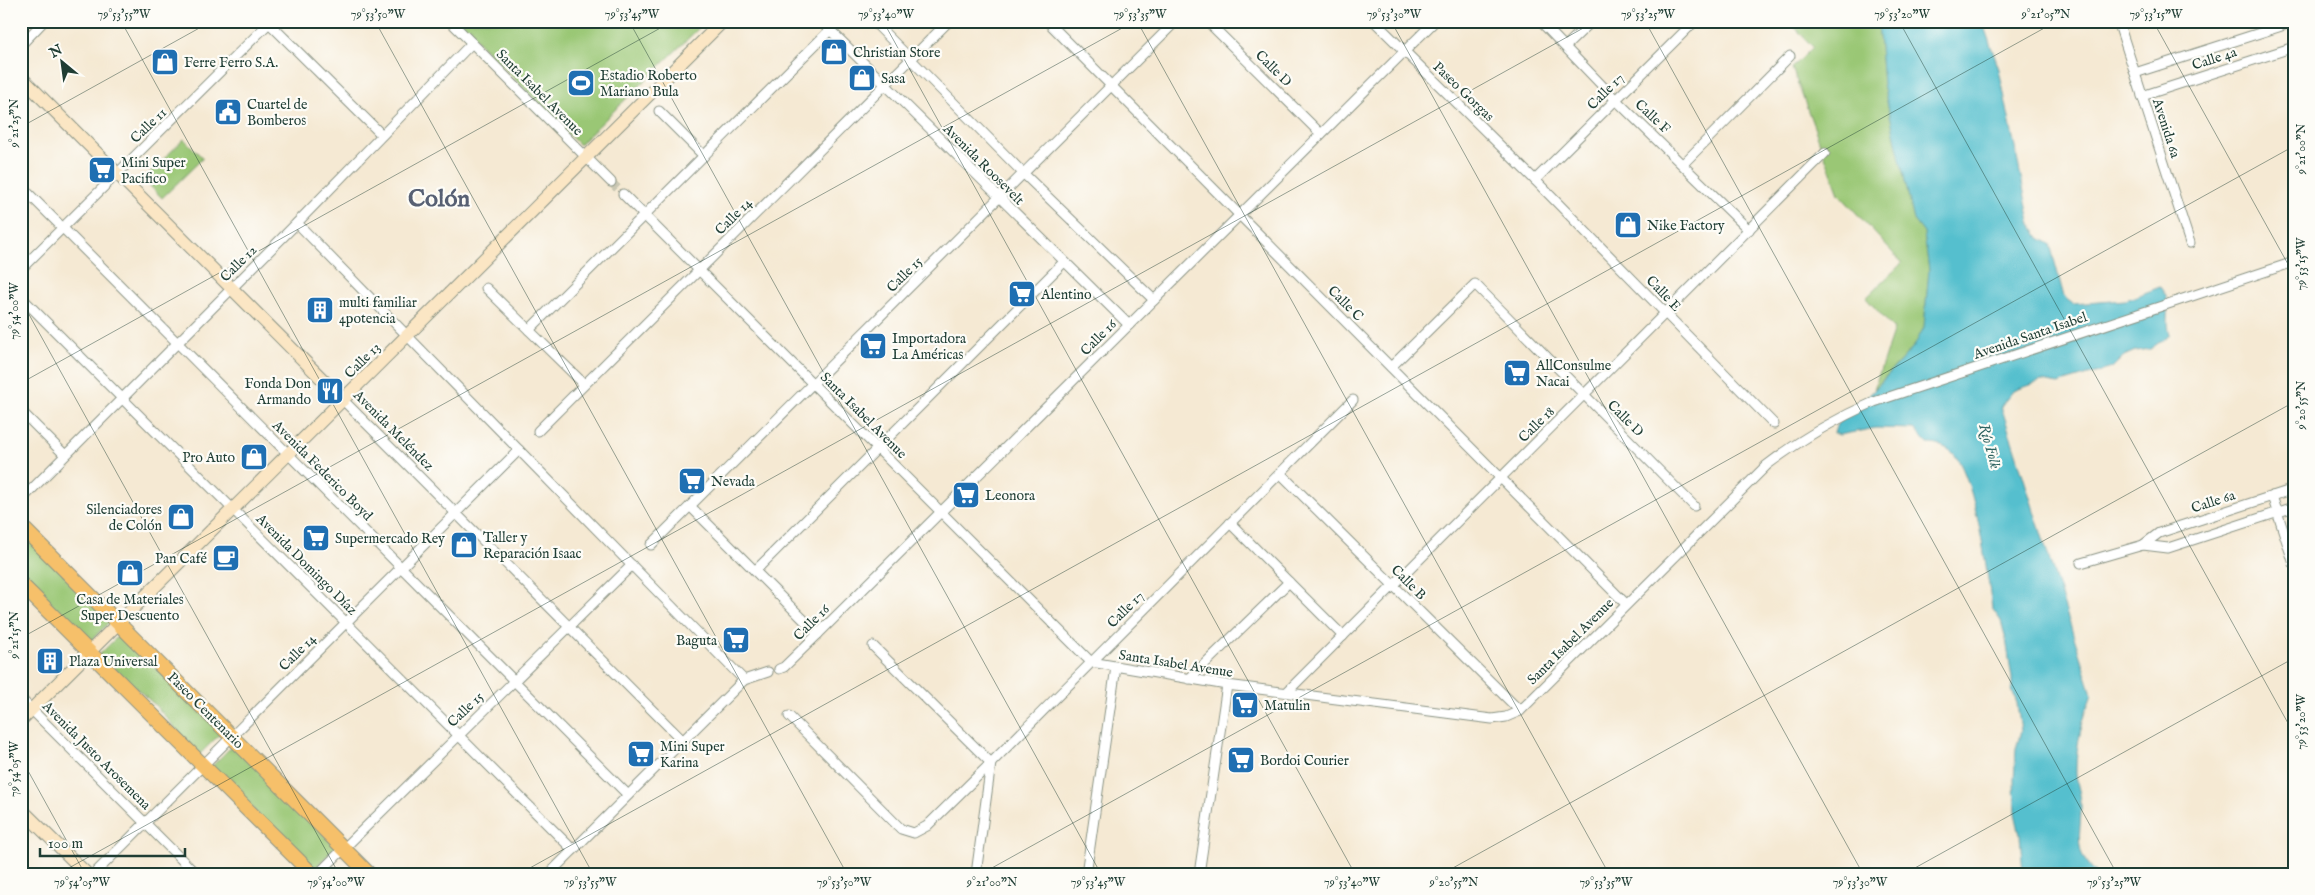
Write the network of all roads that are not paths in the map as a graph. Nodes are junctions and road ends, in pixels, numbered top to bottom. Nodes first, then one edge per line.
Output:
1 (44, 21) edge
2 (450, 21) edge
3 (723, 21) edge
4 (821, 21) edge
5 (873, 21) edge
6 (949, 21) edge
7 (1047, 21) edge
8 (1176, 21) edge
9 (1207, 21) edge
10 (1374, 21) edge
11 (1434, 21) edge
12 (1540, 21) edge
13 (1592, 21) edge
14 (1695, 21) edge
15 (2118, 21) edge
16 (270, 22) edge
17 (2294, 22) edge
18 (830, 30) junction
19 (472, 43) junction
20 (21, 44) edge
21 (1566, 46) junction
22 (2294, 47) edge
23 (1404, 52) junction
24 (1790, 56) dead end
25 (910, 60) junction
26 (2135, 73) junction
27 (21, 77) edge
28 (884, 85) junction
29 (1112, 86) junction
30 (2142, 96) junction
31 (1616, 100) junction
32 (659, 111) dead end
33 (1321, 134) junction
34 (382, 135) junction
35 (1825, 153) dead end
36 (704, 156) junction
37 (586, 157) junction
38 (1683, 164) junction
39 (118, 174) junction
40 (1024, 175) junction
41 (1535, 180) junction
42 (611, 182) tunnel mouth
43 (21, 186) edge
44 (623, 194) tunnel mouth
45 (998, 198) junction
46 (645, 215) junction
47 (1240, 215) junction
48 (297, 223) junction
49 (63, 228) junction
50 (1749, 230) junction
51 (2190, 243) dead end
52 (1064, 262) junction
53 (2294, 262) edge
54 (21, 270) edge
55 (699, 270) junction
56 (486, 288) dead end
57 (232, 289) junction
58 (21, 297) edge
59 (1154, 300) junction
60 (1665, 314) junction
61 (1129, 325) junction
62 (528, 330) junction
63 (407, 336) junction
64 (178, 343) junction
65 (1391, 367) junction
66 (584, 384) junction
67 (813, 384) junction
68 (1584, 395) junction
69 (122, 399) junction
70 (343, 400) junction
71 (1353, 400) dead end
72 (21, 411) edge
73 (1774, 424) dead end
74 (538, 430) dead end
75 (1805, 436) joint
76 (877, 448) junction
77 (519, 450) junction
78 (64, 455) junction
79 (288, 455) junction
80 (1280, 473) junction
81 (1501, 478) junction
82 (2294, 489) edge
83 (2272, 496) junction
84 (21, 500) edge
85 (690, 506) junction
86 (1694, 506) dead end
87 (2294, 507) edge
88 (233, 509) junction
89 (941, 512) junction
90 (2278, 512) junction
91 (456, 513) junction
92 (1230, 523) junction
93 (21, 526) edge
94 (2143, 545) junction
95 (651, 546) dead end
96 (2082, 563) dead end
97 (2294, 564) edge
98 (632, 565) junction
99 (401, 568) junction
100 (755, 571) junction
101 (1289, 582) junction
102 (21, 584) edge
103 (1394, 586) junction
104 (1626, 604) junction
105 (346, 622) junction
106 (118, 623) junction
107 (570, 628) junction
108 (818, 634) junction
109 (1343, 636) junction
110 (873, 646) dead end
111 (89, 652) junction
112 (1091, 662) junction
113 (1116, 667) junction
114 (779, 669) dead end
115 (768, 672) dead end
116 (1189, 679) junction
117 (744, 680) junction
118 (513, 681) junction
119 (1227, 685) junction
120 (1287, 692) junction
121 (21, 699) edge
122 (32, 709) junction
123 (1520, 711) junction
124 (789, 716) dead end
125 (21, 720) edge
126 (458, 735) junction
127 (232, 736) junction
128 (683, 741) junction
129 (991, 763) junction
130 (203, 766) junction
131 (628, 795) junction
132 (21, 810) edge
133 (146, 823) junction
134 (344, 848) junction
135 (573, 850) junction
136 (87, 874) edge
137 (94, 874) edge
138 (196, 874) edge
139 (312, 874) edge
140 (318, 874) edge
141 (369, 874) edge
142 (549, 874) edge
143 (976, 874) edge
144 (1086, 874) edge
145 (1199, 874) edge

1 - 20 street
2 - 19 street, Santa Isabel Avenue
3 - 37 main road, Calle 13
4 - 18 street, Avenida Roosevelt
5 - 25 street, Avenida Roosevelt
6 - 25 street, Calle 14
7 - 29 street, Calle C
8 - 29 street, Calle 15
9 - 33 street, Calle D
10 - 23 street, Paseo Gorgas
11 - 23 street, Calle 16
12 - 21 street, Calle F
13 - 21 street
14 - 31 street, Calle 17
15 - 26 street, Avenida 6a
16 - 34 street
16 - 39 street, Calle 11
17 - 26 street, Calle 4a
18 - 28 street, Avenida Roosevelt
18 - 36 street
19 - 34 street, Calle 12
19 - 37 street, Santa Isabel Avenue
21 - 31 street, Calle F
22 - 30 street, Calle 4a
23 - 33 street, Calle 16
23 - 41 street, Paseo Gorgas
24 - 38 street
25 - 28 street, Calle 14
25 - 40 street, Avenida Roosevelt
26 - 30 street, Avenida 6a
27 - 39 main road, Avenida Meléndez
28 - 45 street, Avenida Roosevelt
28 - 55 street, Calle 14
29 - 40 street, Calle 15
29 - 47 street, Calle C
30 - 51 street, Avenida 6a
31 - 38 street, Calle F
31 - 41 street, Calle 17
32 - 36 street
33 - 47 street, Calle 16
34 - 48 street, Calle 12
35 - 50 street, Calle 18
36 - 46 street
37 - 42 street, Santa Isabel Avenue
37 - 63 main road, Calle 13
38 - 50 street, Calle F
39 - 49 street, Calle 11
39 - 57 main road, Avenida Meléndez
40 - 45 street, Calle 15
40 - 59 street, Avenida Roosevelt
41 - 60 street, Calle E
43 - 49 street, Avenida Federico Boyd
44 - 46 street, Santa Isabel Avenue
45 - 52 street, Avenida Roosevelt
45 - 67 street, Calle 15
46 - 55 street, Santa Isabel Avenue
46 - 62 street
47 - 59 street, Calle 16
47 - 65 street, Calle C
48 - 57 street, Calle 12
48 - 63 street
49 - 54 street, Calle 11
49 - 64 street, Avenida Federico Boyd
50 - 60 street, Calle 18
52 - 61 street, Avenida Roosevelt
52 - 76 street
53 - 75 street, Avenida Santa Isabel
55 - 66 street, Calle 14
55 - 67 street, Santa Isabel Avenue
56 - 62 street
57 - 64 street, Calle 12
57 - 70 main road, Avenida Meléndez
58 - 69 street, Avenida Domingo Díaz
59 - 61 street, Calle 16
60 - 68 street, Calle 18
60 - 73 street, Calle E
61 - 89 street, Calle 16
62 - 66 street
63 - 70 main road, Calle 13
63 - 77 street
64 - 69 street, Calle 12
64 - 79 street, Avenida Federico Boyd
65 - 68 street, Calle D
65 - 81 street, Calle C
66 - 74 street, Calle 14
67 - 76 street, Santa Isabel Avenue
67 - 85 street, Calle 15
68 - 81 street, Calle 18
68 - 86 street, Calle D
69 - 78 street, Calle 12
69 - 88 street, Avenida Domingo Díaz
70 - 79 main road, Calle 13
70 - 91 street, Avenida Meléndez
71 - 80 street, Calle 17
72 - 78 street
75 - 104 street, Santa Isabel Avenue
76 - 89 street, Santa Isabel Avenue
76 - 100 street
77 - 91 street, Calle 14
77 - 98 street
78 - 84 street, Calle 12
79 - 88 main road, Calle 13
79 - 99 street, Avenida Federico Boyd
80 - 92 street, Calle 17
80 - 103 street, Calle B
81 - 103 street, Calle 18
81 - 104 street, Calle C
82 - 83 street, Calle 6a
83 - 90 street
83 - 94 street, Calle 6a
85 - 95 street, Calle 15
85 - 100 street
87 - 90 street, Calle 6a
88 - 105 street, Avenida Domingo Díaz
88 - 106 main road, Calle 13
89 - 108 street, Calle 16
89 - 112 street, Santa Isabel Avenue
90 - 94 street, Calle 6a
90 - 97 street
91 - 99 street, Calle 14
91 - 107 street, Avenida Meléndez
92 - 101 street
92 - 112 street, Calle 17
93 - 106 main road, Paseo Centenario
94 - 96 street, Calle 6a
98 - 107 street, Calle 15
98 - 117 street
99 - 105 street, Calle 14
99 - 118 street, Avenida Federico Boyd
100 - 108 street
101 - 109 street
101 - 116 street
102 - 111 main road
103 - 109 street, Calle 18
103 - 123 street, Calle B
104 - 123 street, Santa Isabel Avenue
105 - 126 street, Avenida Domingo Díaz
105 - 127 street, Calle 14
106 - 111 main road, Calle 13
106 - 127 main road, Paseo Centenario
107 - 118 street, Calle 15
107 - 128 street, Avenida Meléndez
108 - 114 street, Calle 16
109 - 120 street, Calle 18
110 - 129 street
111 - 122 main road, Calle 13
111 - 130 main road
112 - 113 street, Santa Isabel Avenue
112 - 129 street, Calle 17
113 - 116 street, Santa Isabel Avenue
113 - 144 street
115 - 117 street
116 - 119 street, Santa Isabel Avenue
117 - 128 street
118 - 126 street, Calle 15
118 - 131 street, Avenida Federico Boyd
119 - 120 street, Santa Isabel Avenue
119 - 145 street
120 - 123 street, Santa Isabel Avenue
121 - 122 street, Avenida Justo Arosemena
122 - 125 main road, Calle 13
122 - 133 street, Avenida Justo Arosemena
124 - 129 street, Calle 17
126 - 134 street, Calle 15
126 - 135 street, Avenida Domingo Díaz
127 - 130 street, Calle 14
127 - 134 main road, Paseo Centenario
128 - 131 street
129 - 143 street
130 - 133 street, Calle 14
130 - 139 main road
131 - 135 street
132 - 136 main road
133 - 137 street, Calle 14
133 - 138 street, Avenida Justo Arosemena
134 - 140 street, Calle 15
134 - 141 main road, Paseo Centenario
135 - 142 street

